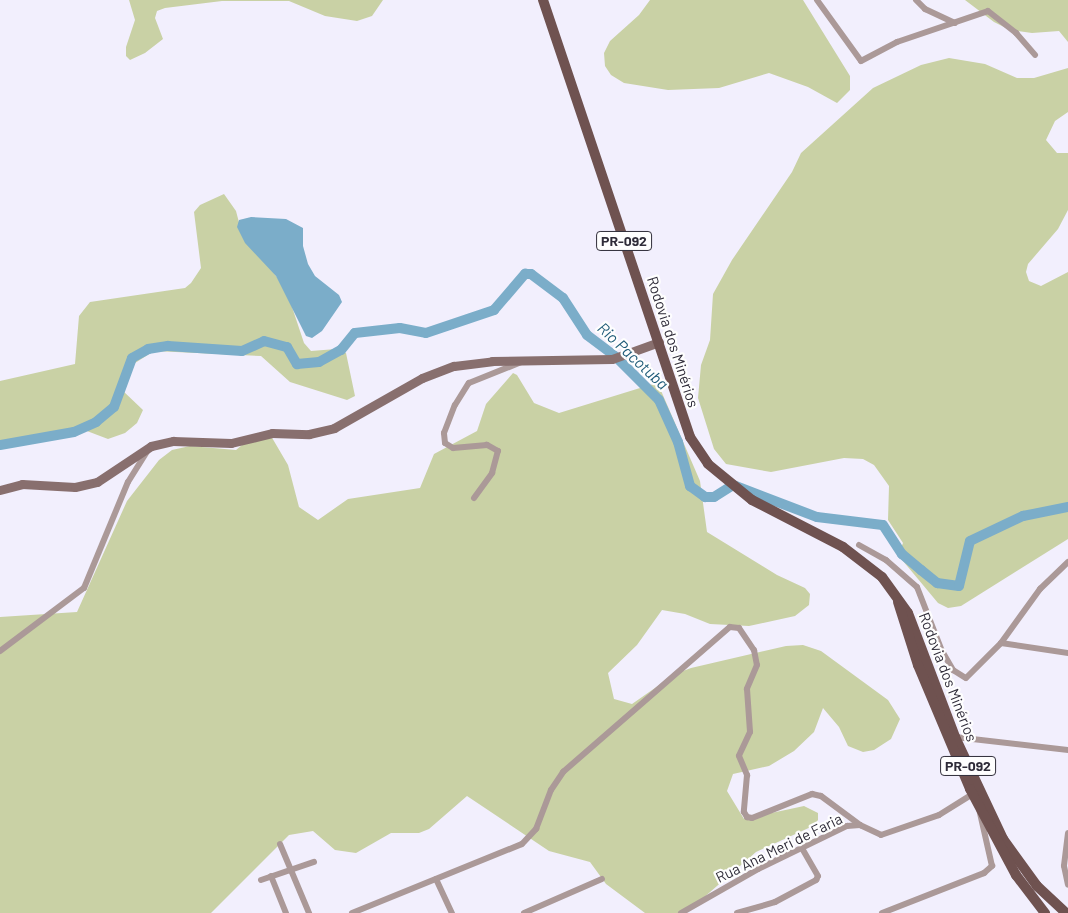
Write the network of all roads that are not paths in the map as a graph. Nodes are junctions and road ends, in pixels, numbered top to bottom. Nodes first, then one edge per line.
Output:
1 (543, 0) edge
2 (817, 0) edge
3 (916, 0) edge
4 (955, 23) junction
5 (1035, 55) dead end
6 (659, 342) junction
7 (525, 361) junction
8 (151, 446) junction
9 (0, 490) edge
10 (474, 498) dead end
11 (859, 545) dead end
12 (1068, 562) edge
13 (898, 601) junction
14 (1001, 643) junction
15 (0, 651) edge
16 (1068, 653) edge
17 (955, 737) junction
18 (1068, 750) edge
19 (972, 794) junction
20 (979, 808) junction
21 (860, 825) junction
22 (1068, 833) edge
23 (280, 844) dead end
24 (802, 848) junction
25 (1066, 852) edge
26 (314, 862) dead end
27 (291, 867) junction
28 (271, 876) junction
29 (436, 878) junction
30 (602, 879) dead end
31 (261, 880) dead end
32 (1068, 885) edge
33 (1048, 896) junction
34 (1068, 907) edge
35 (286, 913) edge
36 (309, 913) edge
37 (352, 913) edge
38 (452, 913) edge
39 (524, 913) edge
40 (680, 913) edge
41 (737, 913) edge
42 (882, 913) edge
43 (1045, 913) edge
44 (1066, 913) edge

1 - 6 main road, Rodovia dos Minérios / PR-092
2 - 4 street
3 - 4 street
4 - 5 street
6 - 7 street
6 - 13 main road, Rodovia dos Minérios / PR-092
7 - 8 street
7 - 10 street
8 - 9 street
8 - 15 street
11 - 14 street
12 - 14 street
13 - 17 main road, Rodovia dos Minérios / PR-092
13 - 19 main road, Rodovia dos Minérios / PR-092
14 - 16 street
17 - 18 street
17 - 33 main road, Rodovia dos Minérios / PR-092
19 - 20 main road, Rodovia dos Minérios / PR-092
19 - 21 street, Rua Ana Meri de Faria
20 - 42 street
20 - 43 main road, Rodovia dos Minérios / PR-092
21 - 24 street, Rua Ana Meri de Faria
21 - 29 street
22 - 25 street
23 - 27 street
24 - 40 street, Rua Ana Meri de Faria
24 - 41 street
25 - 32 street
26 - 27 street
27 - 28 street
27 - 36 street
28 - 31 street
28 - 35 street
29 - 37 street
29 - 38 street
30 - 39 street
33 - 34 main road
33 - 44 main road, Rodovia dos Minérios / PR-092

